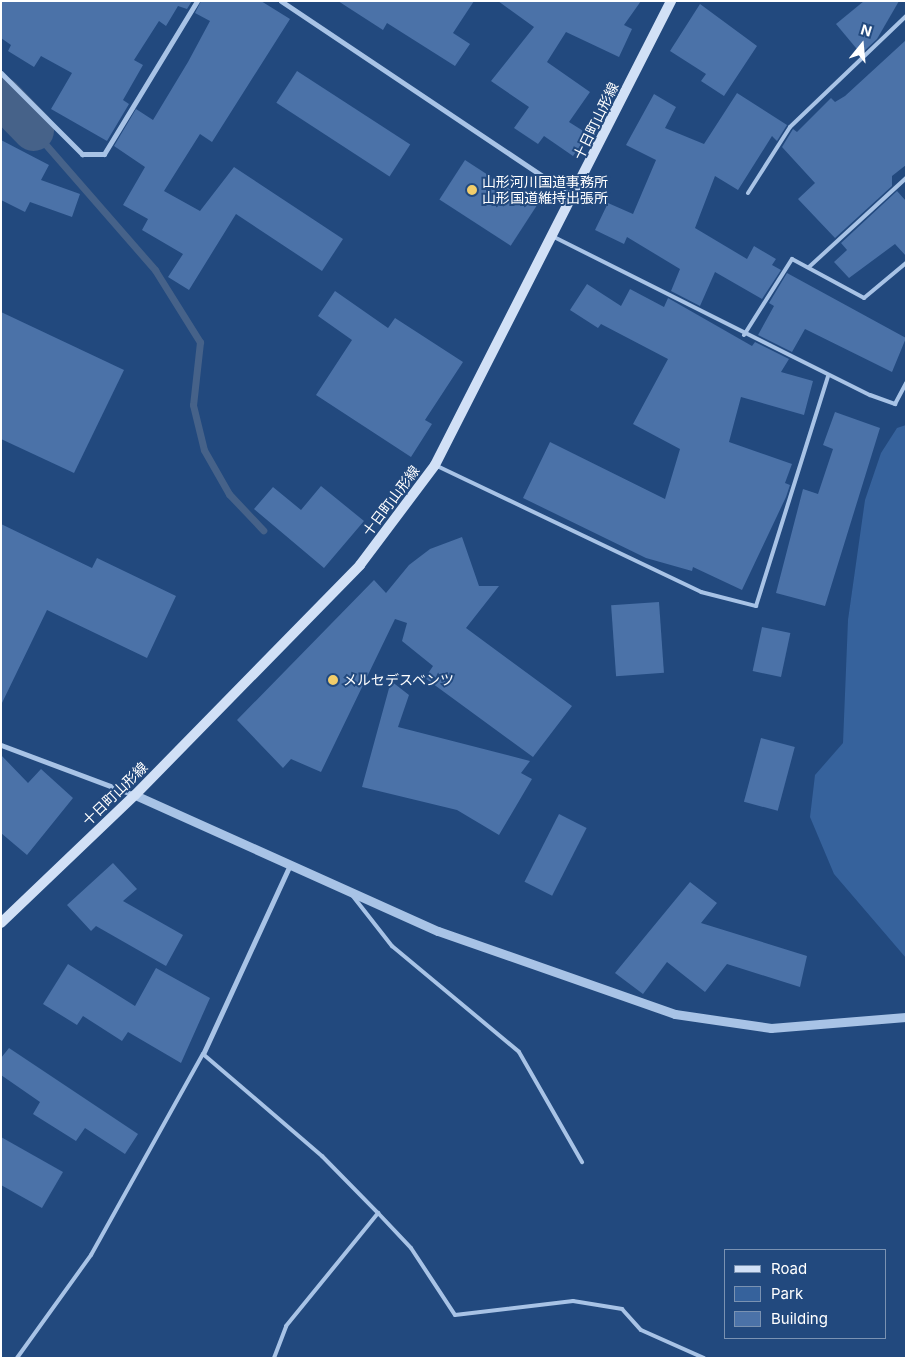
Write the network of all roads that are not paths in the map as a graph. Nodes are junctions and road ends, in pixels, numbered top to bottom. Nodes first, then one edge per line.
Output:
1 (197, 1) edge
2 (282, 1) edge
3 (671, 1) edge
4 (906, 16) edge
5 (1, 74) edge
6 (906, 178) edge
7 (748, 192) dead end
8 (574, 197) junction
9 (554, 237) junction
10 (906, 263) edge
11 (809, 267) junction
12 (744, 335) junction
13 (828, 376) junction
14 (906, 383) edge
15 (435, 465) junction
16 (1, 745) edge
17 (134, 795) junction
18 (290, 864) junction
19 (349, 891) junction
20 (1, 922) edge
21 (906, 1017) edge
22 (203, 1054) junction
23 (582, 1162) dead end
24 (378, 1213) junction
25 (17, 1358) edge
26 (274, 1358) edge
27 (704, 1358) edge

1 - 5 street
2 - 8 street
3 - 8 main road, 十日町山形線
4 - 7 lane
6 - 11 lane
8 - 9 main road, 十日町山形線
9 - 12 lane
9 - 15 main road, 十日町山形線
10 - 11 lane
11 - 12 lane
12 - 13 lane
13 - 14 lane
13 - 15 lane
15 - 17 main road, 十日町山形線
16 - 17 street
17 - 18 street
17 - 20 main road, 十日町山形線
18 - 19 street
18 - 22 street
19 - 21 street
19 - 23 lane
22 - 24 lane
22 - 25 lane
24 - 26 lane
24 - 27 lane

